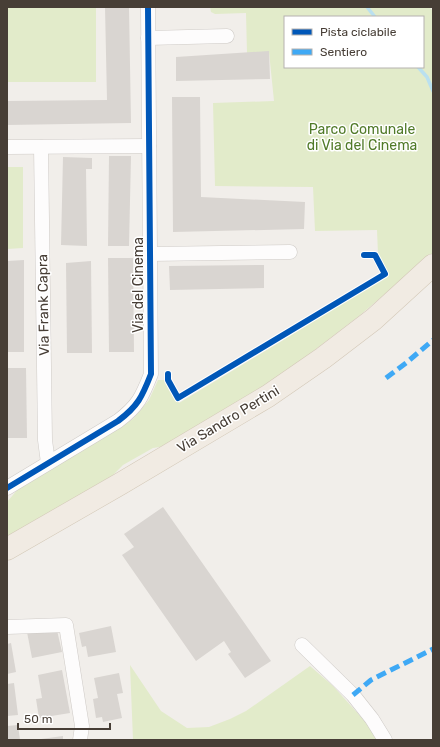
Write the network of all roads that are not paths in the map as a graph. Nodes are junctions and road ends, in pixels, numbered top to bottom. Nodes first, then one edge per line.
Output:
1 (148, 7) edge
2 (228, 36) dead end
3 (148, 38) junction
4 (149, 146) junction
5 (7, 147) edge
6 (41, 147) junction
7 (290, 252) dead end
8 (150, 254) junction
9 (433, 265) edge
10 (433, 284) edge
11 (48, 463) junction
12 (7, 488) edge
13 (7, 549) edge
14 (7, 563) edge
15 (7, 627) edge
16 (302, 645) dead end
17 (80, 740) edge
18 (385, 740) edge

1 - 3 street, Via del Cinema
2 - 3 street
3 - 4 street, Via del Cinema
4 - 6 street
4 - 8 street, Via del Cinema
5 - 6 street
6 - 11 street, Via Frank Capra
7 - 8 street
8 - 11 street, Via del Cinema
9 - 13 main road, Via Sandro Pertini
10 - 14 main road, Via Sandro Pertini
11 - 12 street, Via del Cinema
15 - 17 street
16 - 18 street

